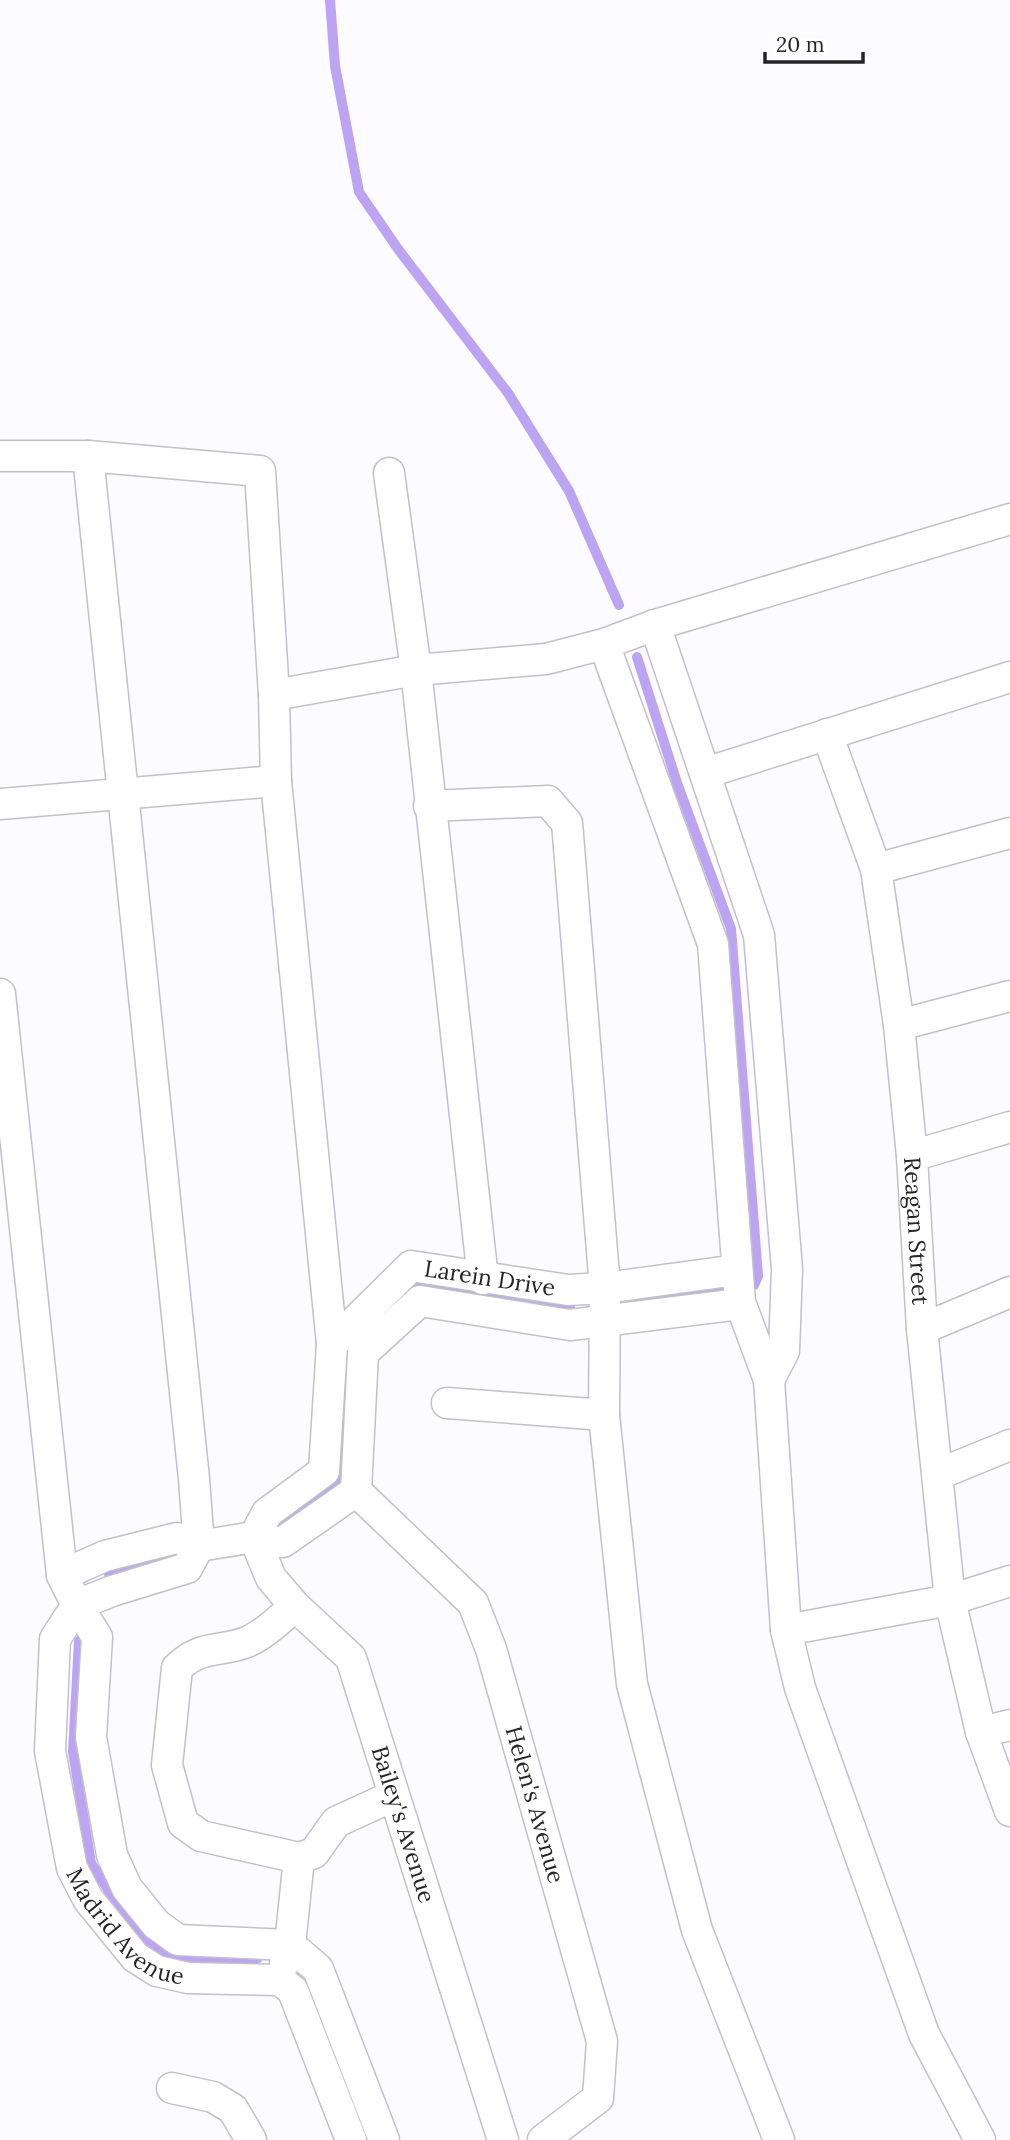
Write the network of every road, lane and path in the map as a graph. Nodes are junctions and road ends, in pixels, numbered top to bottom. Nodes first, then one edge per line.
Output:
1 (0, 456) edge
2 (88, 456) junction
3 (389, 472) dead end
4 (1010, 519) edge
5 (655, 625) junction
6 (604, 644) junction
7 (416, 670) junction
8 (1010, 677) edge
9 (274, 695) junction
10 (827, 733) junction
11 (705, 773) junction
12 (276, 781) junction
13 (123, 793) junction
14 (0, 804) edge
15 (429, 806) junction
16 (1010, 833) edge
17 (876, 869) junction
18 (0, 994) edge
19 (1010, 996) edge
20 (899, 1025) junction
21 (1010, 1127) edge
22 (912, 1156) junction
23 (483, 1279) junction
24 (739, 1287) junction
25 (605, 1288) junction
26 (1010, 1292) edge
27 (604, 1322) junction
28 (922, 1329) junction
29 (331, 1343) junction
30 (769, 1380) junction
31 (447, 1403) dead end
32 (604, 1415) junction
33 (1010, 1445) edge
34 (939, 1474) junction
35 (356, 1491) junction
36 (254, 1537) junction
37 (199, 1546) junction
38 (62, 1575) junction
39 (1010, 1581) edge
40 (950, 1600) junction
41 (77, 1605) junction
42 (295, 1605) junction
43 (786, 1630) junction
44 (1010, 1725) edge
45 (981, 1732) junction
46 (393, 1796) junction
47 (1010, 1811) edge
48 (299, 1858) junction
49 (290, 1945) junction
50 (280, 1980) junction
51 (173, 2088) dead end
52 (251, 2140) edge
53 (351, 2140) edge
54 (384, 2140) edge
55 (503, 2140) edge
56 (543, 2140) edge
57 (779, 2140) edge
58 (980, 2140) edge

1 - 2 street
2 - 9 street
2 - 13 street
3 - 7 street
4 - 5 street
5 - 6 street
5 - 11 street
6 - 7 street
6 - 24 street
7 - 9 street
7 - 15 street
8 - 10 street
9 - 12 street
10 - 11 street
10 - 17 street, Reagan Street
11 - 30 street
12 - 13 street
12 - 29 street
13 - 14 street
13 - 37 street
15 - 23 street
15 - 25 street
16 - 17 street
17 - 20 street, Reagan Street
18 - 38 street
19 - 20 street
20 - 22 street, Reagan Street
21 - 22 street
22 - 28 street, Reagan Street
23 - 25 street, Larein Drive
23 - 29 street, Larein Drive
24 - 25 street, Larein Drive
24 - 27 street, Larein Drive
24 - 30 street
25 - 27 street
26 - 28 street
27 - 32 street
27 - 35 street, Larein Drive
28 - 34 street, Reagan Street
29 - 36 street
30 - 43 street
31 - 32 street
32 - 57 street
33 - 34 street
34 - 40 street, Reagan Street
35 - 36 street
35 - 56 street, Helen's Avenue
36 - 37 street
36 - 42 street, Bailey's Avenue
37 - 38 street
37 - 41 street
38 - 41 street
39 - 40 street
40 - 43 street
40 - 45 street, Reagan Street
41 - 49 street
41 - 50 street, Madrid Avenue
42 - 46 street, Bailey's Avenue
42 - 48 street
43 - 58 street
44 - 45 street
45 - 47 street, Reagan Street
46 - 48 street
46 - 55 street, Bailey's Avenue
48 - 49 street
49 - 50 street
49 - 54 street
50 - 53 street
51 - 52 street

